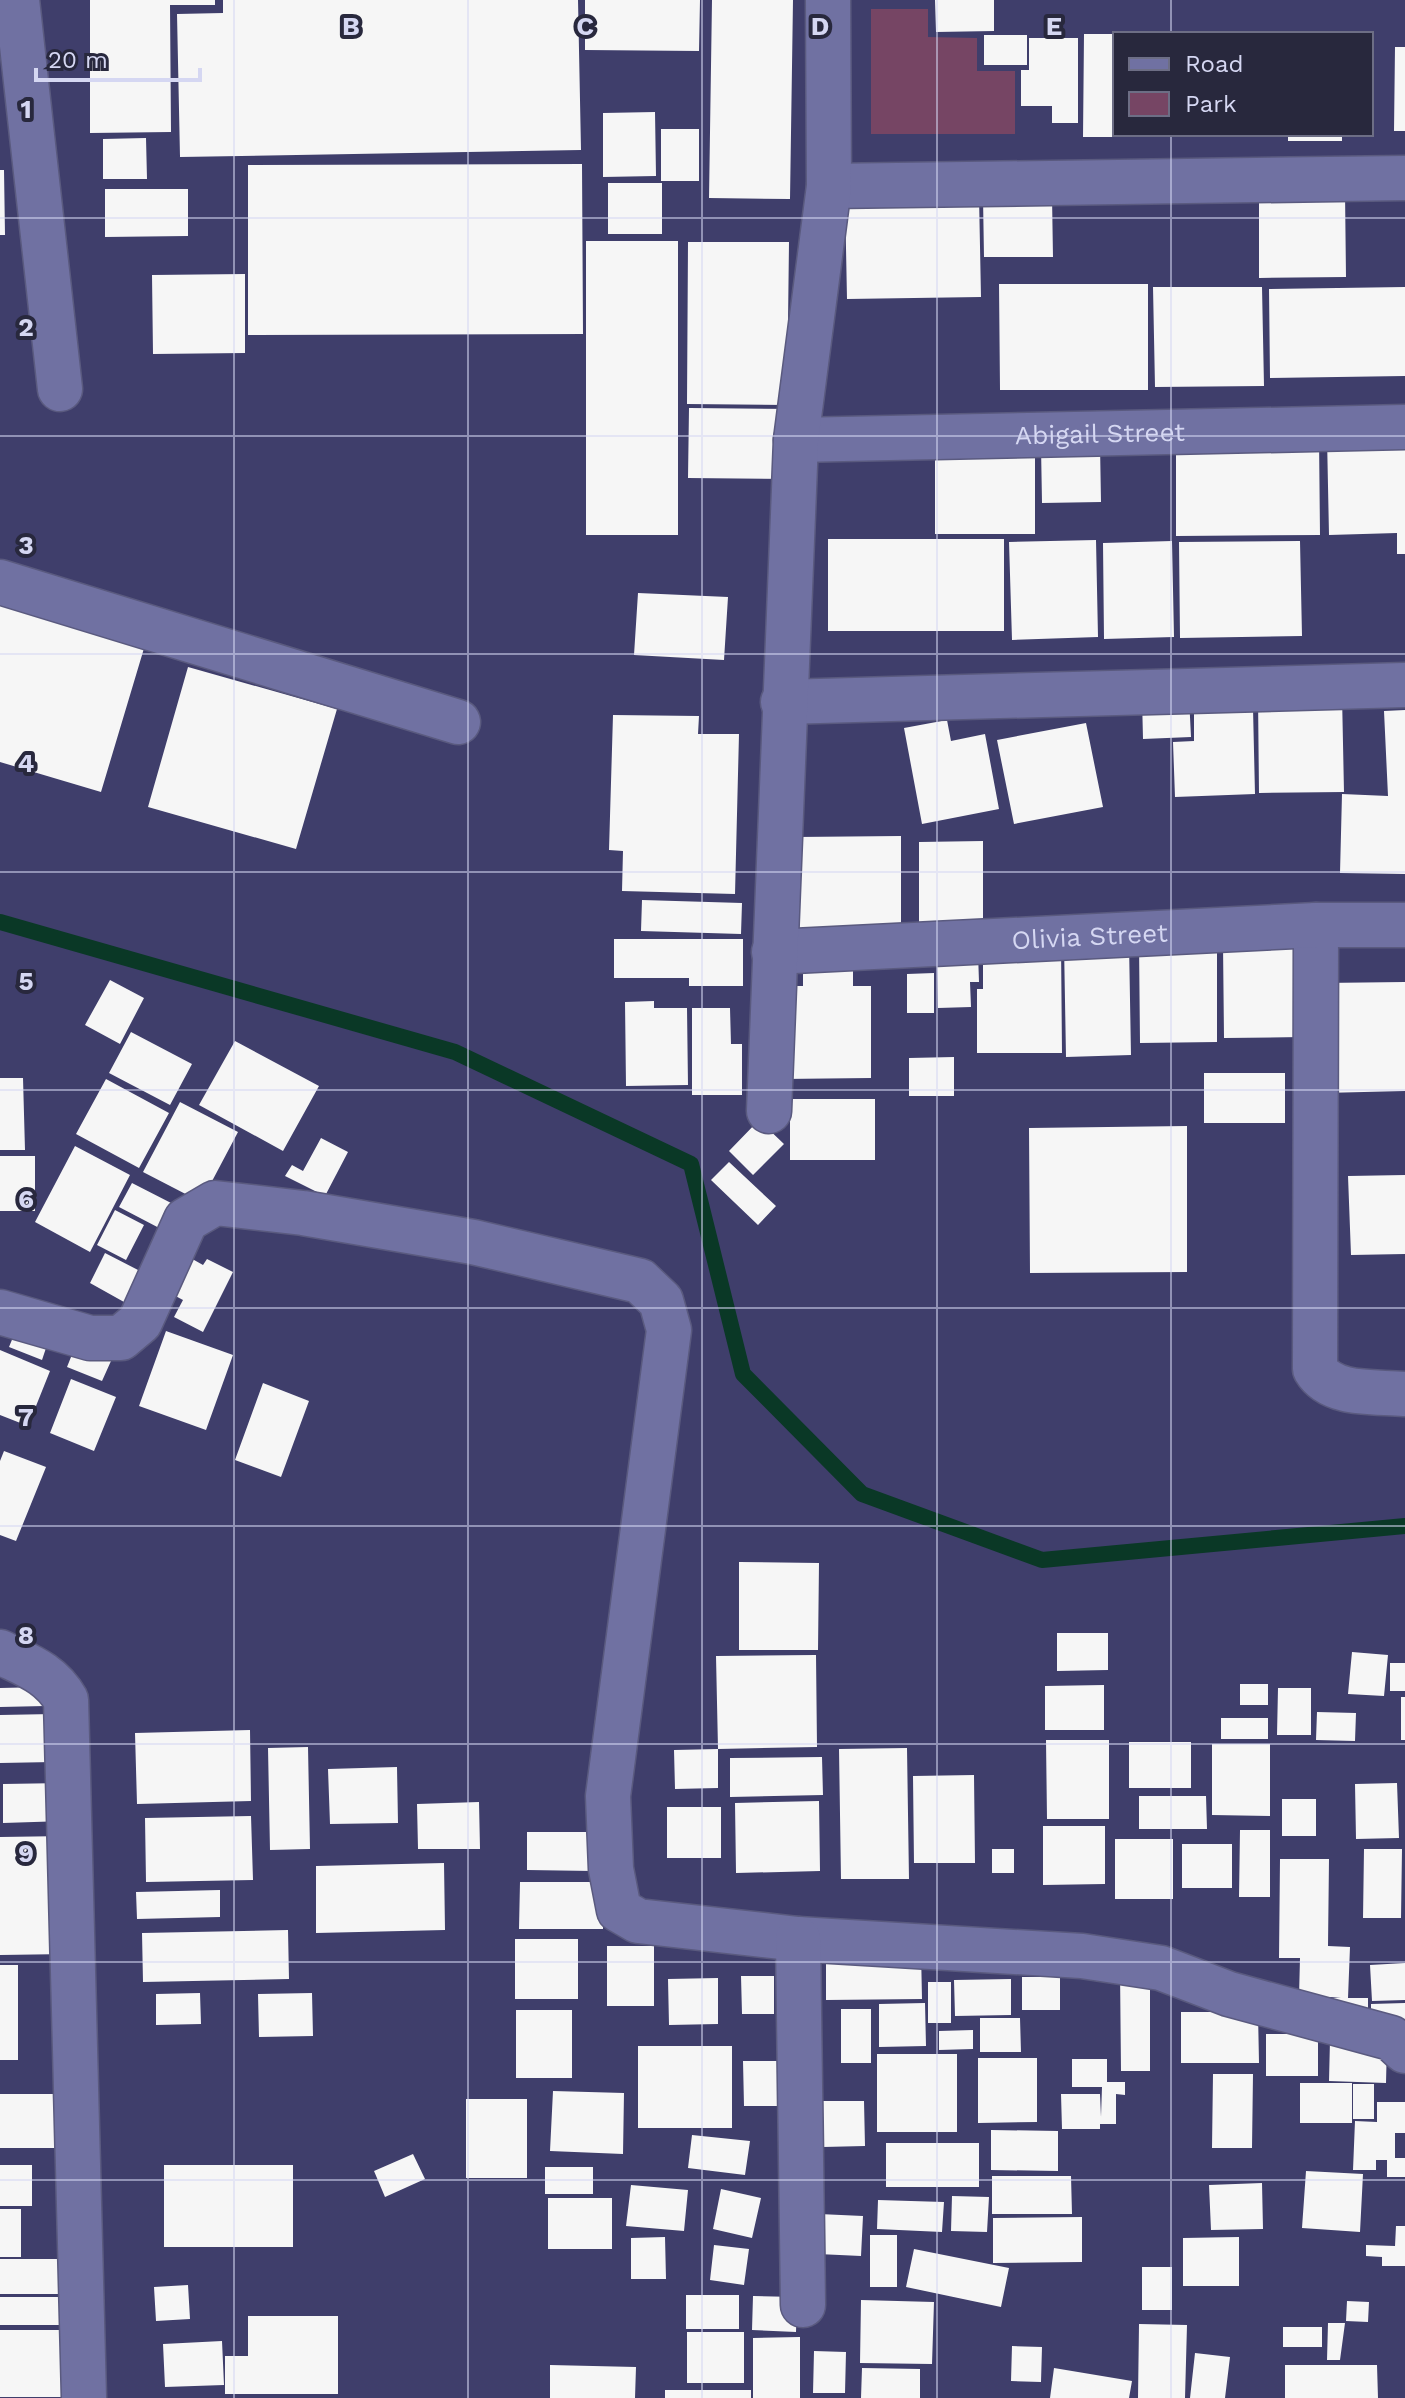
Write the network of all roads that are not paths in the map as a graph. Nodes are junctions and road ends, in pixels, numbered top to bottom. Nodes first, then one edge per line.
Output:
1 (17, 0) edge
2 (828, 0) edge
3 (1405, 178) edge
4 (829, 186) junction
5 (60, 389) dead end
6 (1405, 427) edge
7 (796, 440) junction
8 (0, 582) edge
9 (1405, 685) edge
10 (783, 702) junction
11 (458, 722) dead end
12 (1316, 925) junction
13 (1405, 925) edge
14 (774, 952) junction
15 (769, 1111) dead end
16 (0, 1312) edge
17 (1405, 1394) edge
18 (0, 1652) edge
19 (798, 1939) junction
20 (1405, 2051) edge
21 (803, 2305) dead end
22 (84, 2398) edge

1 - 5 street
2 - 4 street
3 - 4 street
4 - 7 street
6 - 7 street, Abigail Street
7 - 10 street
8 - 11 street
9 - 10 street
10 - 14 street
12 - 13 street, Olivia Street
12 - 14 street, Olivia Street
12 - 17 street
14 - 15 street
16 - 19 street
18 - 22 street
19 - 20 street
19 - 21 street

